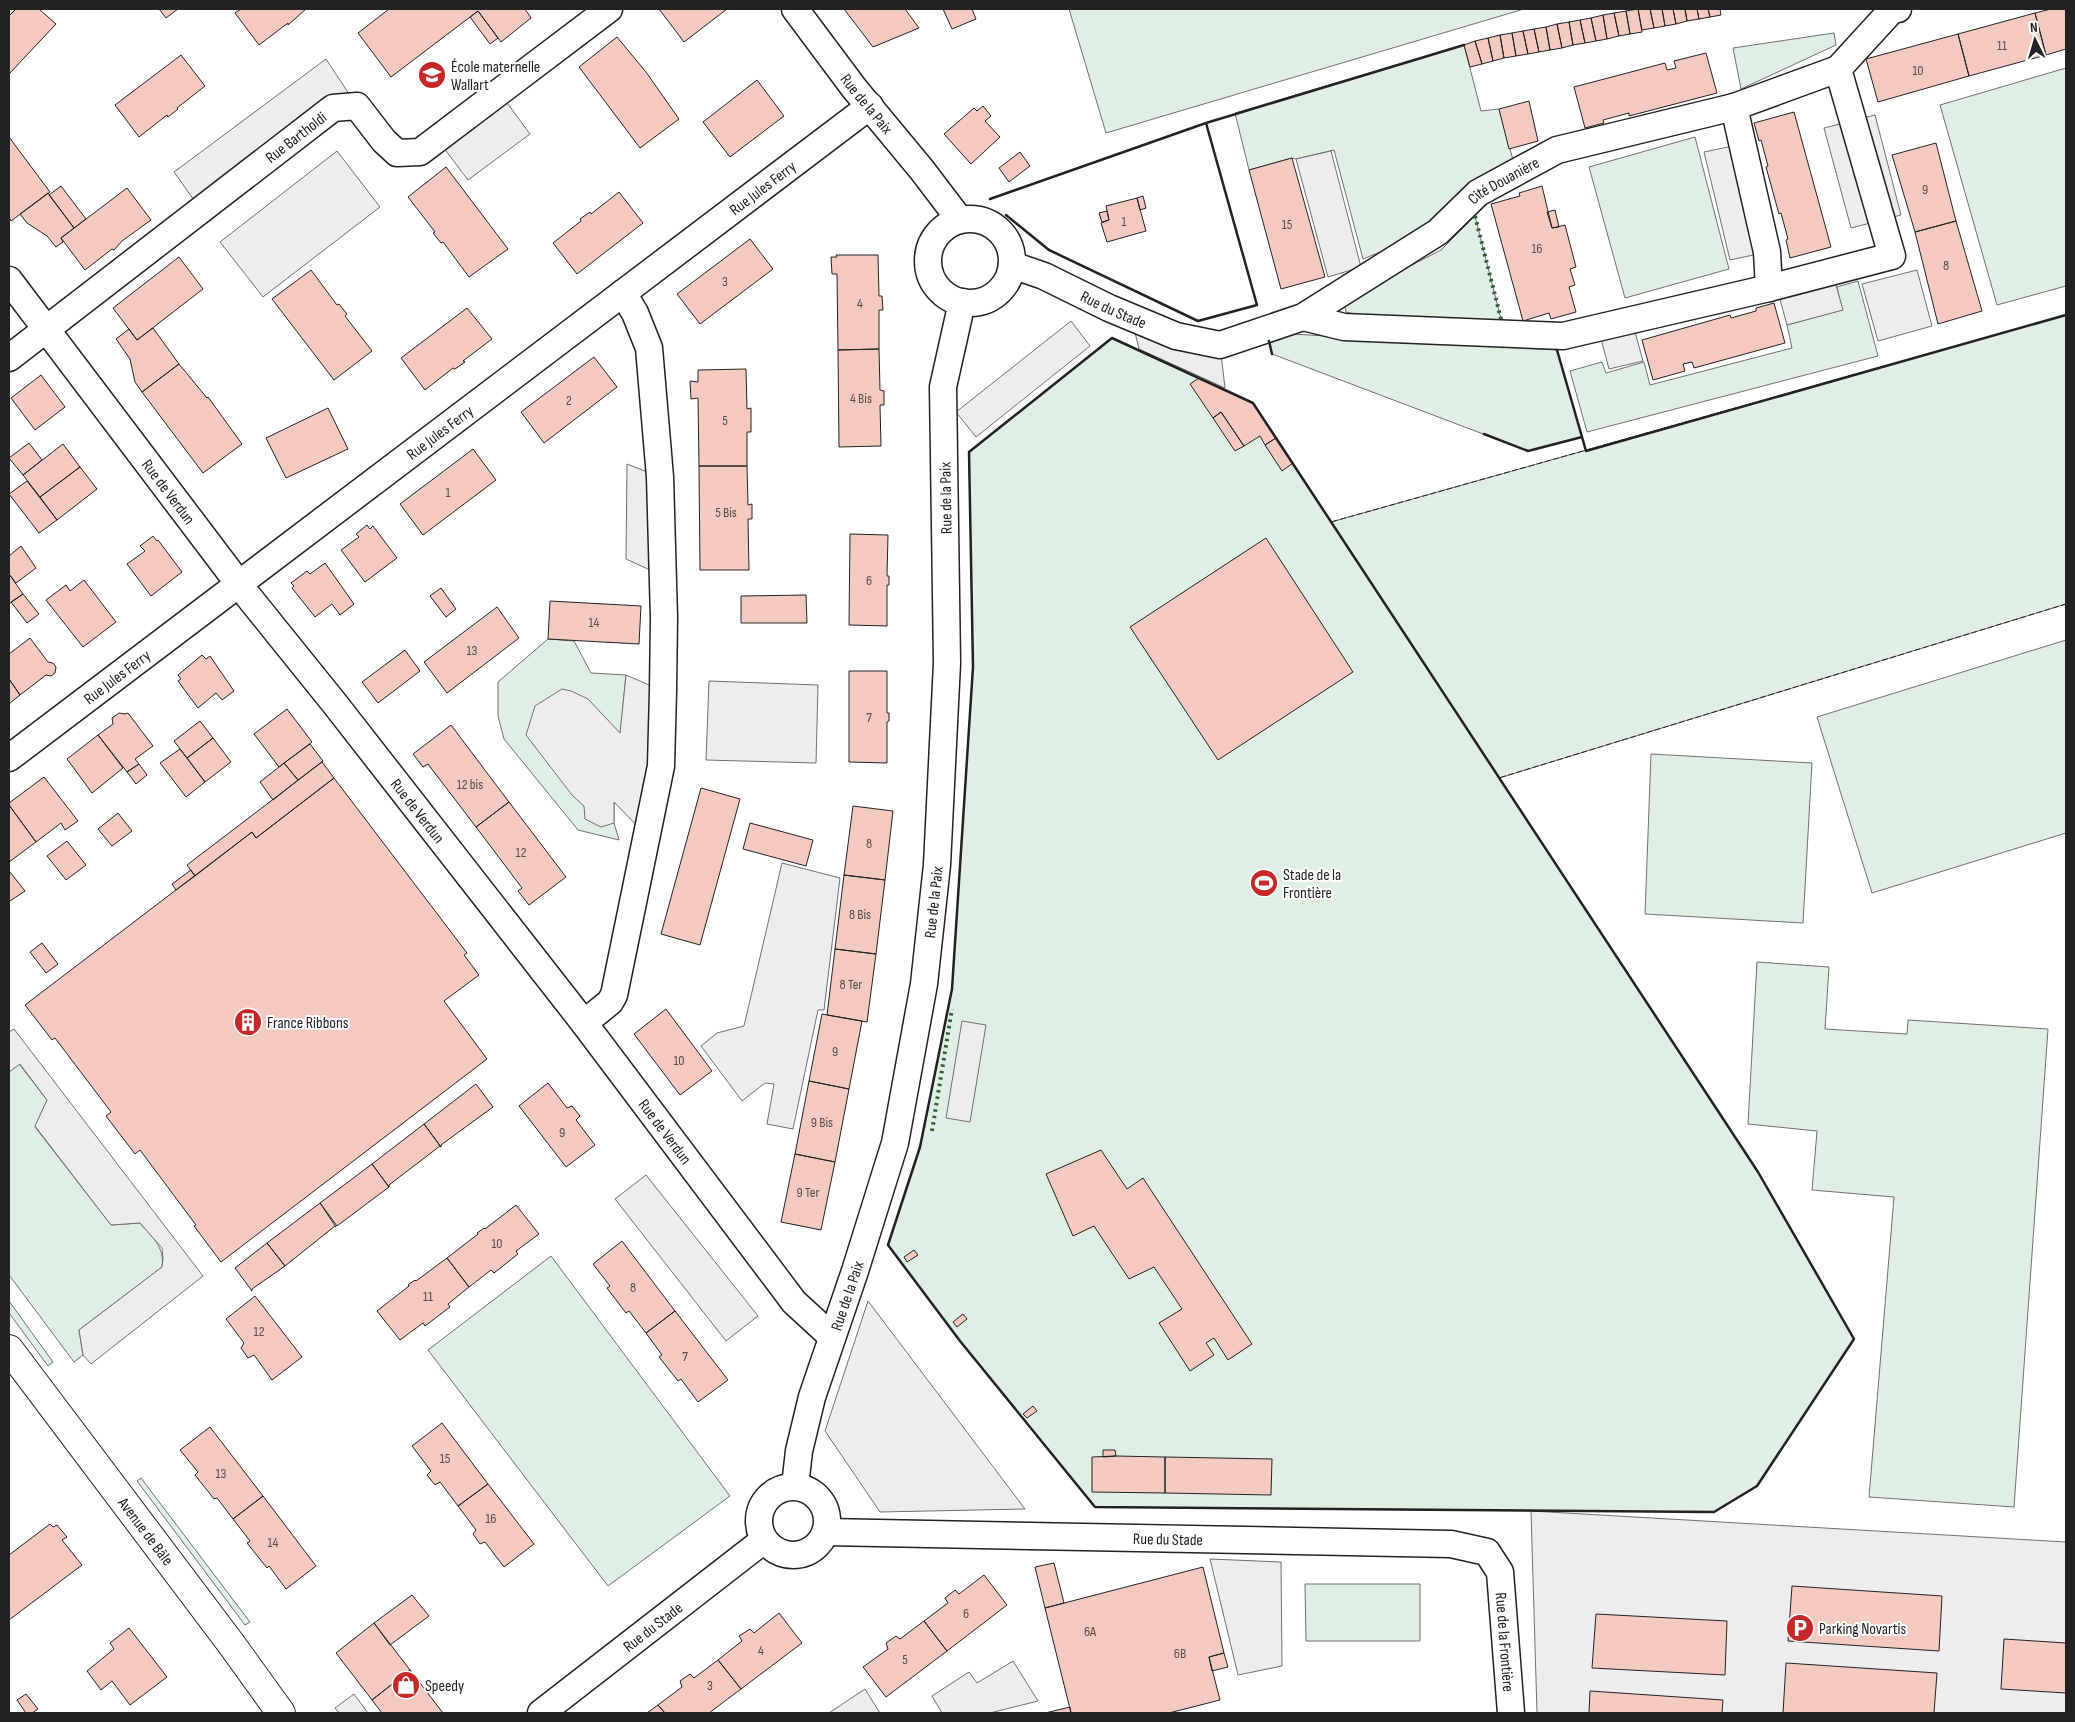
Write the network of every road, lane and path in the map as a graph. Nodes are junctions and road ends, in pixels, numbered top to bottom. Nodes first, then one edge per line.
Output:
1 (609, 9) edge
2 (795, 9) edge
3 (1898, 9) edge
4 (1838, 69) junction
5 (870, 106) junction
6 (1734, 107) junction
7 (960, 220) junction
8 (1012, 264) junction
9 (9, 280) edge
10 (1769, 288) junction
11 (623, 293) junction
12 (962, 302) junction
13 (1302, 317) junction
14 (46, 330) junction
15 (1220, 345) joint
16 (9, 358) edge
17 (239, 584) junction
18 (9, 758) edge
19 (584, 1023) junction
20 (831, 1336) junction
21 (9, 1349) edge
22 (795, 1486) junction
23 (826, 1532) junction
24 (764, 1540) junction
25 (1500, 1572) joint
26 (281, 1713) edge
27 (541, 1713) edge
28 (1511, 1713) edge

1 - 14 street, Rue Bartholdi
2 - 5 street, Rue de la Paix
3 - 4 street, Cité Douanière
4 - 6 street, Cité Douanière
4 - 10 street
5 - 7 street, Rue de la Paix
5 - 11 street, Rue Jules Ferry
6 - 10 street
6 - 13 street, Cité Douanière
7 - 8 street
7 - 12 street
8 - 12 street
8 - 15 street, Rue du Stade
9 - 14 street, Rue de Verdun
10 - 13 street
11 - 17 street, Rue Jules Ferry
11 - 19 street
12 - 20 street, Rue de la Paix
13 - 15 street, Cité Douanière
14 - 16 street, Rue Bartholdi
14 - 17 street, Rue de Verdun
17 - 18 street, Rue Jules Ferry
17 - 19 street, Rue de Verdun
19 - 20 street, Rue de Verdun
20 - 22 street, Rue de la Paix
21 - 26 main road, Avenue de Bâle
22 - 23 street
22 - 24 street
23 - 24 street
23 - 25 street, Rue du Stade
24 - 27 street, Rue du Stade
25 - 28 street, Rue de la Frontière

